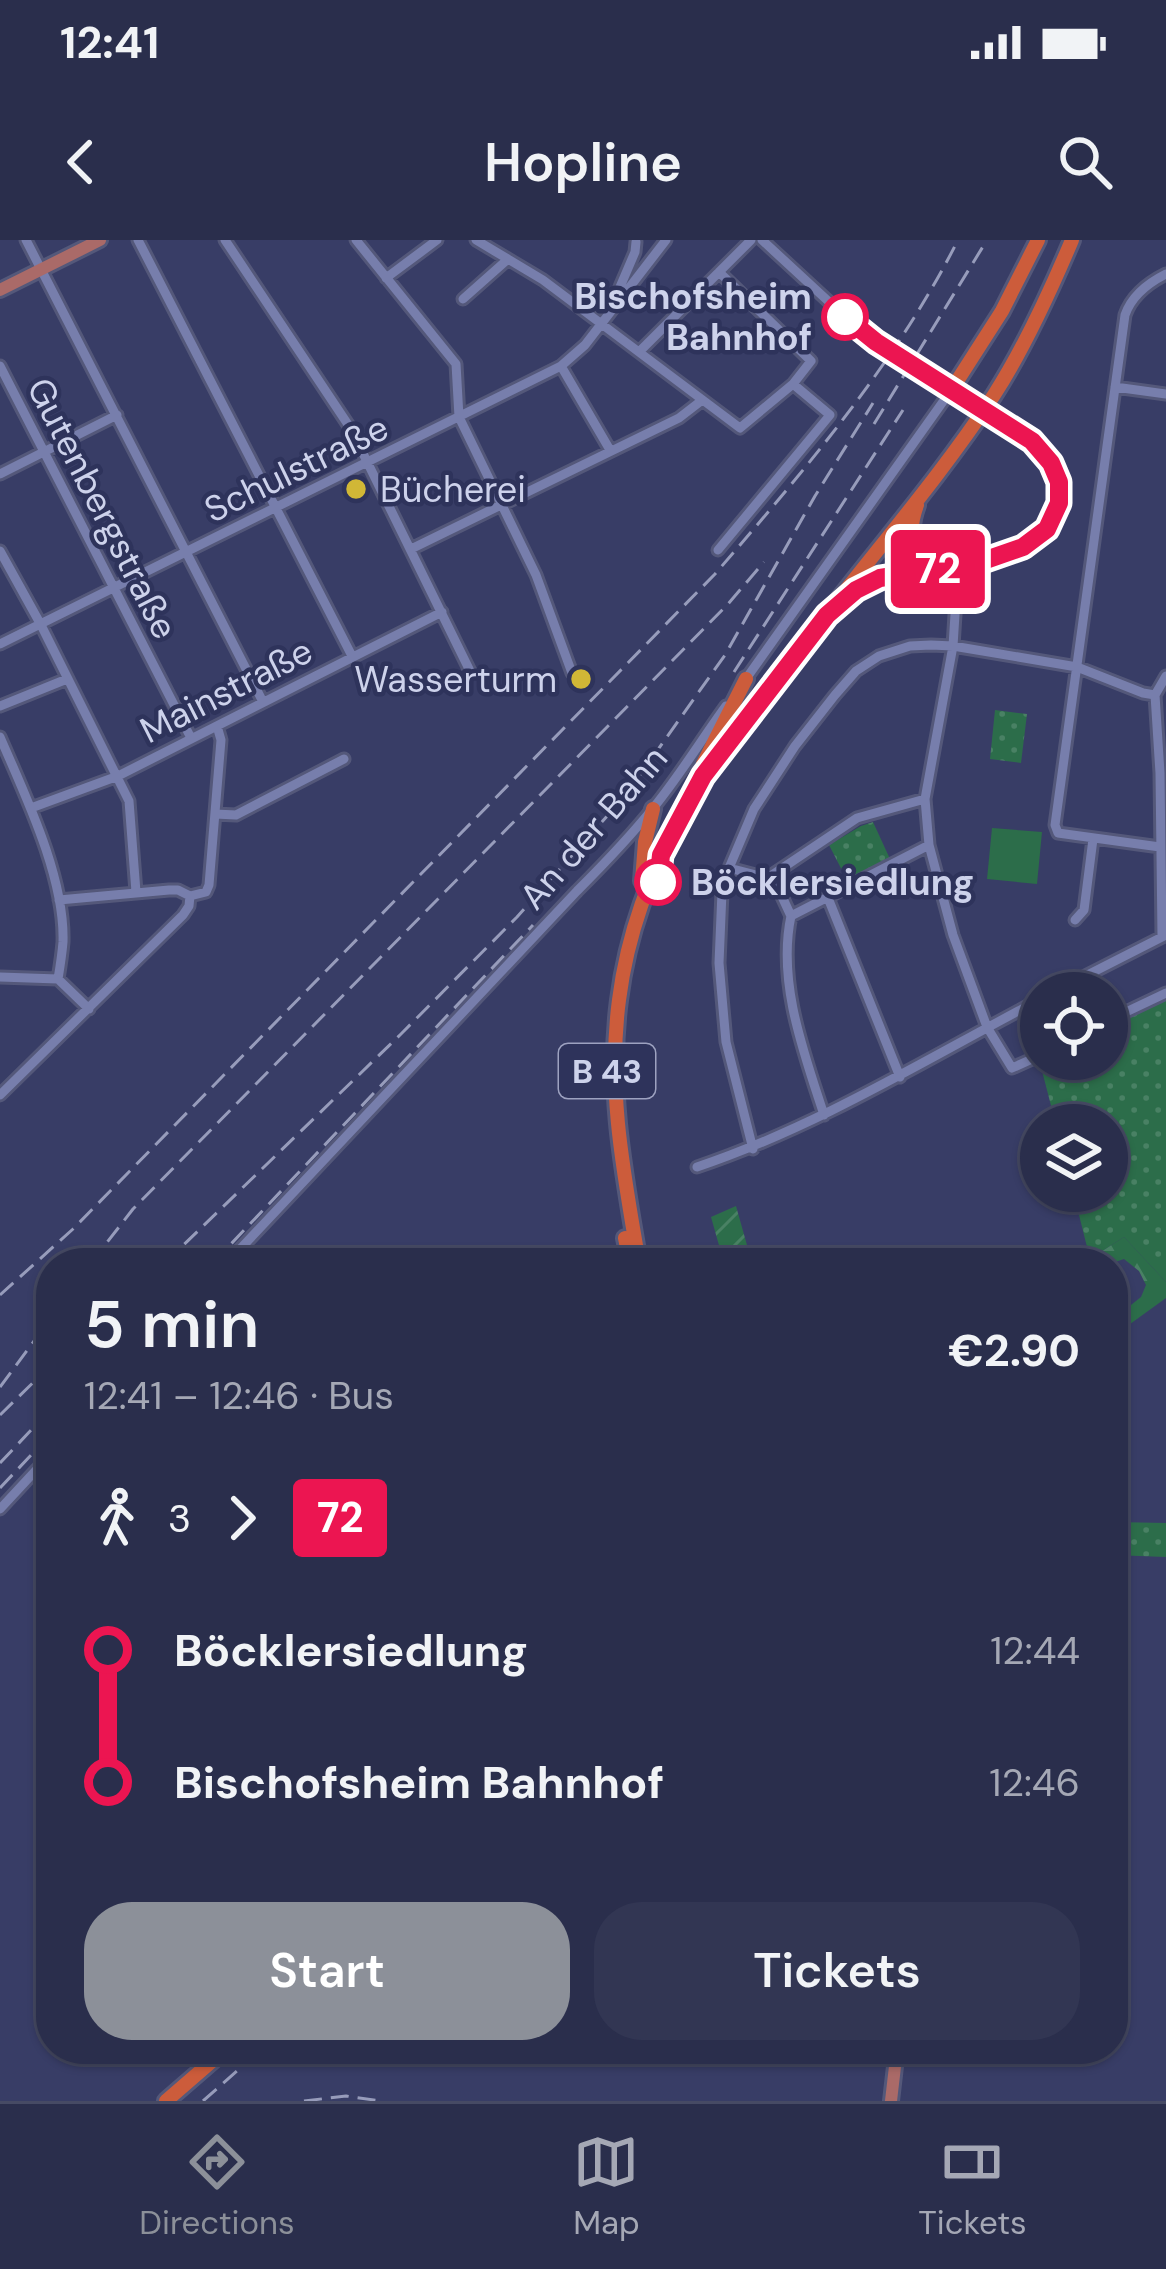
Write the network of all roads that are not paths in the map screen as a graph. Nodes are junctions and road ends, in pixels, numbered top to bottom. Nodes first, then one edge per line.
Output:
1 (26, 240) edge
2 (100, 240) edge
3 (138, 240) edge
4 (225, 240) edge
5 (356, 240) edge
6 (437, 240) edge
7 (476, 240) edge
8 (666, 240) edge
9 (752, 240) edge
10 (762, 240) edge
11 (1038, 240) edge
12 (1068, 240) edge
13 (635, 241) edge
14 (508, 259) junction
15 (41, 269) junction
16 (719, 272) junction
17 (1166, 274) edge
18 (386, 278) junction
19 (620, 287) dead end
20 (0, 290) edge
21 (463, 299) dead end
22 (603, 323) junction
23 (639, 352) junction
24 (0, 366) edge
25 (561, 366) junction
26 (794, 383) junction
27 (946, 385) junction
28 (1115, 387) junction
29 (1166, 394) edge
30 (701, 401) junction
31 (117, 415) junction
32 (459, 417) junction
33 (610, 450) junction
34 (44, 451) junction
35 (370, 463) junction
36 (0, 474) edge
37 (930, 483) junction
38 (502, 505) junction
39 (276, 508) junction
40 (411, 549) junction
41 (718, 550) dead end
42 (0, 551) edge
43 (187, 553) junction
44 (958, 567) junction
45 (113, 588) junction
46 (442, 612) junction
47 (827, 615) junction
48 (41, 625) junction
49 (0, 644) edge
50 (953, 646) junction
51 (352, 656) junction
52 (1077, 667) junction
53 (470, 671) dead end
54 (572, 673) dead end
55 (1166, 676) edge
56 (67, 679) junction
57 (746, 679) junction
58 (1155, 695) junction
59 (263, 703) junction
60 (0, 706) edge
61 (217, 726) junction
62 (0, 737) edge
63 (191, 738) junction
64 (344, 759) dead end
65 (703, 764) junction
66 (1163, 773) edge
67 (118, 776) junction
68 (925, 799) junction
69 (31, 808) junction
70 (653, 809) junction
71 (215, 814) junction
72 (1093, 839) junction
73 (929, 845) junction
74 (1160, 847) junction
75 (729, 868) junction
76 (772, 875) junction
77 (642, 881) junction
78 (136, 892) junction
79 (190, 896) junction
80 (828, 898) junction
81 (59, 900) junction
82 (791, 916) junction
83 (1075, 920) dead end
84 (1164, 936) edge
85 (1095, 972) edge
86 (0, 976) edge
87 (58, 979) junction
88 (1166, 993) edge
89 (89, 1010) junction
90 (1020, 1010) edge
91 (1128, 1011) edge
92 (987, 1027) junction
93 (1020, 1064) edge
94 (900, 1077) junction
95 (0, 1095) edge
96 (824, 1115) junction
97 (753, 1149) junction
98 (697, 1167) dead end
99 (241, 1248) edge
100 (627, 1248) edge
101 (636, 1248) edge
102 (36, 1470) edge
103 (0, 1509) edge
104 (197, 2064) edge
105 (209, 2064) edge
106 (895, 2064) edge
107 (154, 2101) edge
108 (166, 2101) edge
109 (891, 2101) edge

1 - 15 street
2 - 15 main road
3 - 39 street
4 - 35 street
5 - 18 street
6 - 18 street
7 - 14 street
8 - 22 street, Schulstraße
9 - 16 street
10 - 27 street, bridge
11 - 27 highway
12 - 37 highway, B 43
12 - 65 highway, B 43
13 - 19 street
14 - 21 street
14 - 22 street
15 - 20 main road
15 - 31 street
16 - 23 street
16 - 26 street
17 - 28 street
18 - 32 street
22 - 23 street
22 - 25 street, Schulstraße
23 - 30 street
24 - 34 street, Gutenbergstraße
25 - 32 street, Schulstraße
25 - 33 street
26 - 30 street
26 - 41 street
27 - 44 street, bridge
27 - 57 street, An der Bahn
28 - 29 street
28 - 52 street
30 - 33 street
31 - 34 street
31 - 43 street
32 - 35 street, Schulstraße
32 - 38 street
33 - 38 street
34 - 36 street
34 - 45 street, Gutenbergstraße
35 - 39 street, Schulstraße
35 - 40 street
37 - 44 highway
37 - 47 highway, B 43
38 - 40 street
38 - 54 street
39 - 43 street, Schulstraße
39 - 51 street
40 - 46 street
42 - 48 street
43 - 45 street, Schulstraße
43 - 59 street
44 - 47 highway
44 - 50 street
45 - 48 street, Schulstraße
45 - 63 street, Gutenbergstraße
46 - 51 street, Mainstraße
46 - 53 street
47 - 101 highway, B 43
48 - 49 street, Schulstraße
48 - 56 street
50 - 52 street
50 - 68 street
50 - 75 street
51 - 59 street, Mainstraße
52 - 58 street
52 - 72 street
55 - 58 street
56 - 60 street
56 - 67 street
57 - 65 highway
57 - 70 street, An der Bahn
58 - 66 street
59 - 61 street, Mainstraße
61 - 63 street, Mainstraße
61 - 71 street
62 - 69 street
63 - 67 street, Mainstraße
64 - 71 street
65 - 77 highway, B 43
66 - 74 street
67 - 69 street, Mainstraße
67 - 78 street
68 - 73 street
68 - 76 street
69 - 81 street
70 - 77 highway
70 - 99 street, An der Bahn
71 - 79 street
72 - 74 street
72 - 83 street
73 - 80 street
73 - 92 street
74 - 84 street
75 - 76 street
75 - 97 street
76 - 82 street
77 - 100 highway, B 43
78 - 79 street
78 - 81 street
79 - 89 street
80 - 82 street
80 - 94 street
81 - 87 street
82 - 96 street
84 - 85 street
86 - 87 street
87 - 89 street
88 - 91 street
89 - 95 street
90 - 92 street
92 - 93 street
92 - 94 street
94 - 96 street
96 - 97 street
97 - 98 street
102 - 103 street
104 - 107 highway
105 - 108 highway
106 - 109 main road

